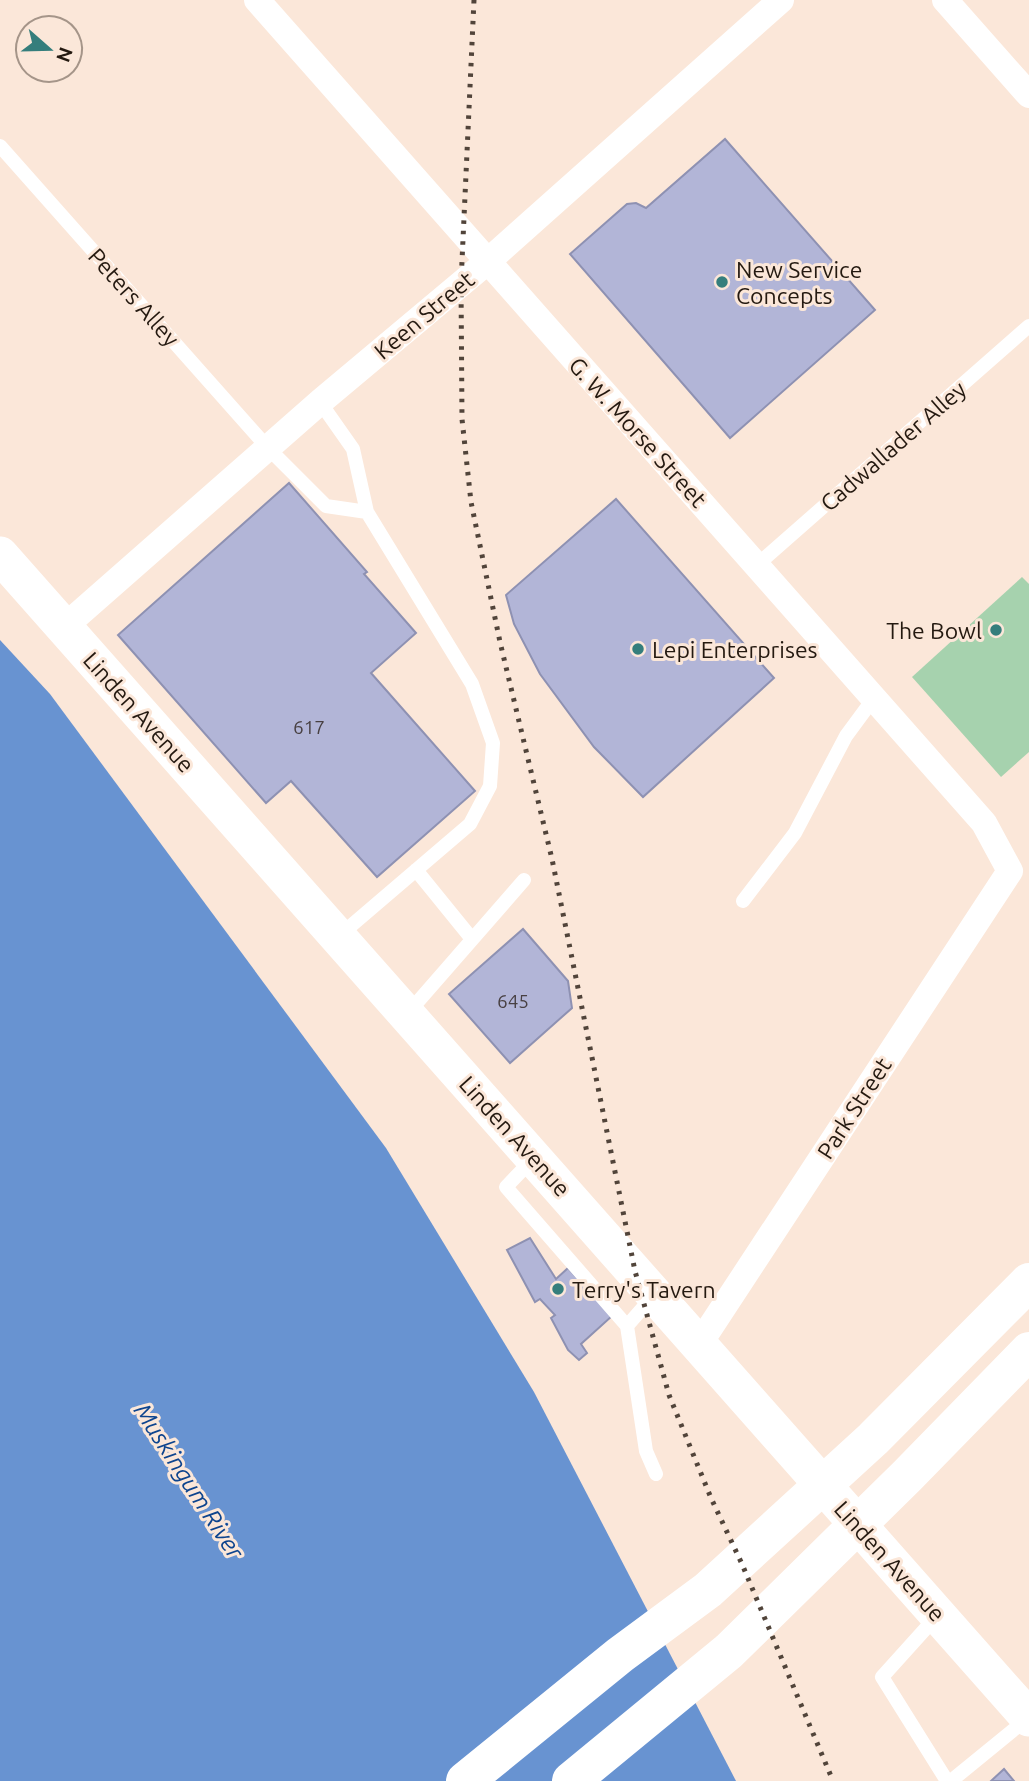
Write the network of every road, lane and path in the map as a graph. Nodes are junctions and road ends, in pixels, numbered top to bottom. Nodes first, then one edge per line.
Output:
1 (257, 0) edge
2 (781, 0) edge
3 (945, 0) edge
4 (1029, 96) edge
5 (0, 146) edge
6 (487, 262) junction
7 (1029, 326) edge
8 (320, 402) junction
9 (268, 448) junction
10 (367, 512) junction
11 (0, 555) edge
12 (757, 565) junction
13 (64, 627) junction
14 (874, 698) junction
15 (416, 870) junction
16 (1010, 871) joint
17 (524, 880) dead end
18 (743, 901) dead end
19 (338, 937) junction
20 (472, 939) junction
21 (407, 1014) junction
22 (534, 1157) junction
23 (1029, 1282) edge
24 (654, 1294) junction
25 (627, 1326) junction
26 (698, 1346) junction
27 (1029, 1351) edge
28 (656, 1474) dead end
29 (938, 1615) junction
30 (1026, 1708) edge
31 (465, 1781) edge
32 (571, 1781) edge
33 (949, 1781) edge

1 - 6 street, G. W. Morse Street
2 - 6 street, Keen Street
3 - 4 street
5 - 9 lane, Peters Alley
6 - 8 street, Keen Street
6 - 12 street, G. W. Morse Street
7 - 12 lane, Cadwallader Alley
8 - 9 street, Keen Street
8 - 10 lane
9 - 10 lane, Peters Alley
9 - 13 street, Keen Street
10 - 15 lane
11 - 13 main road, Linden Avenue
12 - 14 street, G. W. Morse Street
13 - 19 main road, Linden Avenue
14 - 16 street, G. W. Morse Street
14 - 18 lane
15 - 19 lane
15 - 20 lane
16 - 26 street, Park Street
17 - 20 lane
19 - 21 main road, Linden Avenue
20 - 21 lane
21 - 22 main road, Linden Avenue
22 - 24 main road, Linden Avenue
22 - 25 lane
23 - 31 highway
24 - 25 lane
24 - 26 main road, Linden Avenue
25 - 28 lane
26 - 29 main road, Linden Avenue
27 - 32 highway
29 - 30 main road, Linden Avenue
29 - 33 lane
30 - 33 lane

